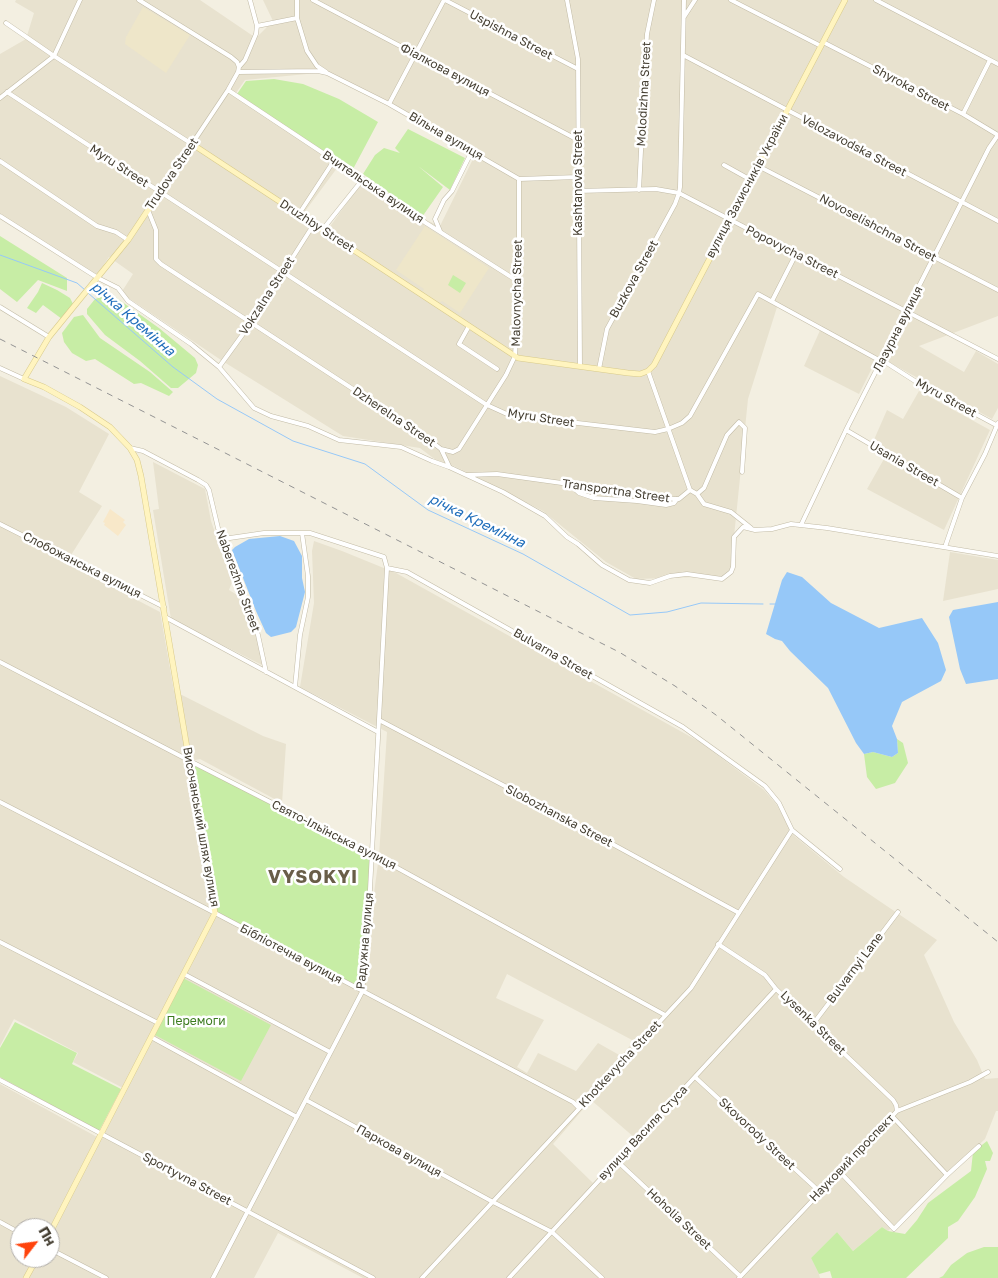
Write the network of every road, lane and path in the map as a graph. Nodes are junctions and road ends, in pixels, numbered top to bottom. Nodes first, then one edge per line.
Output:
1 (80, 0) edge
2 (139, 0) edge
3 (250, 0) edge
4 (297, 0) edge
5 (313, 0) edge
6 (444, 0) edge
7 (568, 0) edge
8 (654, 0) edge
9 (684, 0) edge
10 (694, 0) edge
11 (731, 0) edge
12 (845, 0) edge
13 (876, 0) edge
14 (297, 18) junction
15 (684, 18) junction
16 (6, 23) dead end
17 (257, 26) junction
18 (822, 44) junction
19 (414, 54) junction
20 (683, 55) junction
21 (54, 56) junction
22 (990, 60) junction
23 (998, 64) edge
24 (239, 67) junction
25 (578, 69) junction
26 (238, 72) junction
27 (328, 73) junction
28 (228, 90) junction
29 (7, 92) junction
30 (0, 98) edge
31 (389, 104) junction
32 (787, 110) junction
33 (962, 114) junction
34 (998, 135) edge
35 (578, 140) junction
36 (192, 144) junction
37 (472, 151) junction
38 (0, 161) edge
39 (333, 162) junction
40 (724, 165) dead end
41 (758, 166) junction
42 (578, 177) junction
43 (362, 179) junction
44 (519, 179) junction
45 (751, 180) junction
46 (639, 190) junction
47 (578, 192) junction
48 (160, 193) junction
49 (679, 193) junction
50 (961, 202) junction
51 (148, 210) junction
52 (299, 214) junction
53 (0, 216) edge
54 (730, 220) junction
55 (998, 221) edge
56 (314, 224) junction
57 (323, 229) junction
58 (440, 231) junction
59 (128, 240) junction
60 (796, 254) junction
61 (934, 258) junction
62 (283, 272) junction
63 (98, 278) junction
64 (519, 282) junction
65 (998, 290) edge
66 (772, 301) junction
67 (0, 307) edge
68 (906, 312) junction
69 (251, 323) junction
70 (469, 326) junction
71 (49, 337) junction
72 (515, 356) junction
73 (998, 359) edge
74 (882, 360) junction
75 (580, 366) junction
76 (219, 367) junction
77 (0, 368) edge
78 (497, 369) dead end
79 (599, 369) junction
80 (648, 371) junction
81 (24, 379) junction
82 (487, 405) junction
83 (997, 424) edge
84 (668, 429) junction
85 (846, 430) junction
86 (130, 448) junction
87 (441, 449) junction
88 (449, 467) junction
89 (742, 472) dead end
90 (465, 475) junction
91 (569, 484) junction
92 (690, 490) junction
93 (697, 494) junction
94 (962, 498) junction
95 (677, 499) junction
96 (0, 524) edge
97 (801, 525) junction
98 (751, 528) junction
99 (302, 533) junction
100 (223, 538) junction
101 (945, 547) junction
102 (998, 556) edge
103 (387, 568) junction
104 (164, 607) junction
105 (165, 617) junction
106 (0, 662) edge
107 (266, 672) junction
108 (295, 687) junction
109 (379, 720) junction
110 (378, 732) junction
111 (190, 761) junction
112 (0, 802) edge
113 (792, 830) junction
114 (372, 854) junction
115 (840, 869) dead end
116 (898, 912) dead end
117 (215, 913) junction
118 (739, 913) junction
119 (0, 942) edge
120 (718, 944) junction
121 (184, 974) junction
122 (776, 988) junction
123 (362, 992) junction
124 (665, 1015) junction
125 (158, 1023) junction
126 (813, 1024) junction
127 (151, 1037) junction
128 (330, 1052) junction
129 (988, 1072) dead end
130 (695, 1076) junction
131 (0, 1080) edge
132 (306, 1100) junction
133 (579, 1108) junction
134 (897, 1111) junction
135 (892, 1116) junction
136 (297, 1117) junction
137 (101, 1134) junction
138 (979, 1146) dead end
139 (617, 1161) junction
140 (839, 1171) junction
141 (948, 1175) junction
142 (820, 1192) junction
143 (493, 1202) junction
144 (247, 1212) junction
145 (57, 1218) edge
146 (552, 1232) junction
147 (60, 1253) edge
148 (740, 1277) edge
149 (106, 1278) edge
150 (213, 1278) edge
151 (373, 1278) edge
152 (422, 1278) edge
153 (509, 1278) edge
154 (602, 1278) edge

1 - 21 street
2 - 24 street
3 - 17 street
4 - 14 street
5 - 19 street, Фіалкова вулиця
6 - 19 street
6 - 25 street, Uspishna Street
7 - 25 street, Kashtanova Street
8 - 46 street, Molodizhna Street
9 - 15 street
10 - 15 street
11 - 18 street, Shyroka Street
12 - 18 street, вулиця Захисників України
13 - 22 street
14 - 17 street
14 - 27 street
15 - 20 street
16 - 21 street, Druzhby Street
17 - 24 street, Trudova Street
18 - 32 street, вулиця Захисників України
18 - 33 street, Shyroka Street
19 - 31 street
19 - 35 street, Фіалкова вулиця
20 - 32 street, Velozavodska Street
20 - 49 street
21 - 29 street
21 - 36 street, Druzhby Street
22 - 23 street
22 - 33 street
24 - 26 street, Trudova Street
25 - 35 street, Kashtanova Street
26 - 27 street, Вільна вулиця
26 - 28 street, Trudova Street
27 - 31 street, Вільна вулиця
28 - 36 street, Trudova Street
28 - 39 street, Вчительська вулиця
29 - 30 street
29 - 48 street, Myru Street
31 - 37 street, Вільна вулиця
32 - 41 street, вулиця Захисників України
32 - 50 street, Velozavodska Street
33 - 34 street, Shyroka Street
34 - 50 street, Лазурна вулиця
35 - 42 street, Kashtanova Street
36 - 48 street, Trudova Street
36 - 52 street, Druzhby Street
37 - 44 street, Вільна вулиця
37 - 58 street
38 - 59 street
39 - 43 street, Вчительська вулиця
39 - 52 street
40 - 45 street
41 - 45 street, вулиця Захисників України
41 - 61 street, Novoselishchna Street
42 - 44 street
42 - 47 street, Kashtanova Street
43 - 57 street
43 - 58 street, Вчительська вулиця
44 - 64 street, Malovnycha Street
45 - 54 street, вулиця Захисників України
46 - 47 street, Popovycha Street
46 - 49 street, Popovycha Street
47 - 75 street, Kashtanova Street
48 - 51 street, Trudova Street
48 - 62 street, Myru Street
49 - 54 street, Popovycha Street
49 - 79 street, Buzkova Street
50 - 55 street, Velozavodska Street
50 - 61 street, Лазурна вулиця
51 - 59 street, Trudova Street
51 - 69 street, Dzherelna Street
52 - 56 street, Druzhby Street
53 - 63 street
54 - 60 street, Popovycha Street
54 - 80 street, вулиця Захисників України
56 - 57 street, Druzhby Street
56 - 62 street, Vokzalna Street
57 - 70 street, Druzhby Street
58 - 64 street, Вчительська вулиця
59 - 63 street, Trudova Street
60 - 66 street
60 - 68 street, Popovycha Street
61 - 65 street, Novoselishchna Street
61 - 68 street, Лазурна вулиця
62 - 69 street, Vokzalna Street
62 - 82 street, Myru Street
63 - 71 street, Trudova Street
63 - 76 street
64 - 72 street, Malovnycha Street
66 - 74 street, Myru Street
66 - 84 street, Myru Street
67 - 71 street
68 - 73 street, Popovycha Street
68 - 74 street, Лазурна вулиця
69 - 76 street, Vokzalna Street
69 - 87 street, Dzherelna Street
70 - 72 street, Druzhby Street
70 - 78 street
71 - 81 street, Trudova Street
72 - 75 street, Druzhby Street
72 - 82 street, Malovnycha Street
74 - 83 street, Myru Street
74 - 85 street, Лазурна вулиця
75 - 79 street, Druzhby Street
76 - 88 street
77 - 81 street
79 - 80 street, Druzhby Street
80 - 84 street
81 - 86 street
82 - 84 street, Myru Street
82 - 87 street, Malovnycha Street
83 - 94 street
84 - 92 street
85 - 94 street, Usania Street
85 - 97 street, Лазурна вулиця
86 - 100 street, Naberezhna Street
86 - 104 street, Височанський шлях вулиця
87 - 88 street, Dzherelna Street
88 - 90 street
89 - 93 street
90 - 91 street, Transportna Street
90 - 98 street
91 - 95 street, Transportna Street
91 - 95 street
92 - 93 street
92 - 95 street, Transportna Street
93 - 98 street
94 - 101 street
96 - 104 street, Слобожанська вулиця
97 - 98 street
97 - 101 street
99 - 100 street, Bulvarna Street
99 - 103 street, Bulvarna Street
99 - 108 street
100 - 107 street, Naberezhna Street
101 - 102 street
103 - 109 street, Радужна вулиця
103 - 113 street, Bulvarna Street
104 - 105 street, Височанський шлях вулиця
105 - 107 street
105 - 111 street, Височанський шлях вулиця
106 - 111 street, Свято-Ільїнська вулиця
107 - 108 street
108 - 110 street
109 - 110 street, Радужна вулиця
109 - 118 street, Slobozhanska Street
110 - 114 street, Радужна вулиця
111 - 114 street, Свято-Ільїнська вулиця
111 - 117 street, Височанський шлях вулиця
112 - 117 street, Бібліотечна вулиця
113 - 115 street, Bulvarna Street
113 - 118 street, Khotkevycha Street
114 - 123 street, Радужна вулиця
114 - 124 street, Свято-Ільїнська вулиця
116 - 126 street, Bulvarnyi Lane
117 - 121 street, Височанський шлях вулиця
117 - 123 street, Бібліотечна вулиця
118 - 120 street, Khotkevycha Street
119 - 125 street
120 - 122 street, Lysenka Street
120 - 124 street, Khotkevycha Street
121 - 125 street, Височанський шлях вулиця
121 - 128 street
122 - 126 street, Lysenka Street
122 - 130 street, вулиця Василя Стуса
123 - 128 street, Радужна вулиця
123 - 133 street, Бібліотечна вулиця
124 - 133 street, Khotkevycha Street
125 - 127 street, Височанський шлях вулиця
126 - 134 street, Lysenka Street
127 - 136 street
127 - 137 street, Височанський шлях вулиця
128 - 132 street, Радужна вулиця
129 - 134 street, Науковий проспект
130 - 139 street, вулиця Василя Стуса
130 - 142 street, Skovorody Street
131 - 137 street, Sportyvna Street
132 - 136 street, Радужна вулиця
132 - 143 street, Паркова вулиця
133 - 143 street, Khotkevycha Street
134 - 135 street, Науковий проспект
135 - 140 street, Науковий проспект
135 - 141 street
136 - 144 street, Радужна вулиця
137 - 144 street, Sportyvna Street
137 - 145 street, Височанський шлях вулиця
138 - 141 street
139 - 146 street, вулиця Василя Стуса
139 - 148 street, Hoholia Street
140 - 141 street
140 - 142 street, Науковий проспект
142 - 148 street, Науковий проспект
143 - 146 street, Паркова вулиця
143 - 152 street, Khotkevycha Street
144 - 150 street, Радужна вулиця
144 - 151 street, Sportyvna Street
146 - 153 street, вулиця Василя Стуса
146 - 154 street, Паркова вулиця
147 - 149 street

